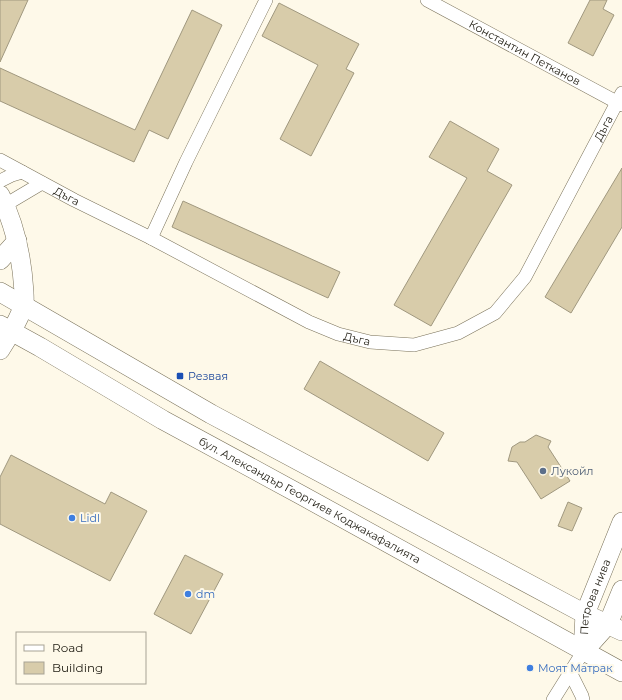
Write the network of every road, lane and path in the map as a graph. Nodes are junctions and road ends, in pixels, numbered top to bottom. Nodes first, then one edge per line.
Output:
1 (266, 0) edge
2 (427, 0) edge
3 (451, 6) edge
4 (620, 100) edge
5 (0, 160) edge
6 (22, 172) junction
7 (0, 181) edge
8 (42, 183) junction
9 (3, 200) edge
10 (151, 238) junction
11 (17, 241) junction
12 (0, 260) edge
13 (0, 292) edge
14 (24, 306) junction
15 (6, 328) edge
16 (0, 350) edge
17 (622, 522) edge
18 (622, 590) edge
19 (585, 614) junction
20 (615, 627) edge
21 (582, 652) junction
22 (570, 672) junction
23 (622, 672) edge
24 (553, 700) edge
25 (583, 700) edge

1 - 10 street
2 - 3 street, Константин Петканов
3 - 4 street, Константин Петканов
4 - 10 street, Дъга
5 - 6 street, Дъга
6 - 7 street
6 - 8 street, Дъга
8 - 9 street
8 - 10 street, Дъга
9 - 11 main road
11 - 12 main road
11 - 14 main road
13 - 14 main road
14 - 15 main road
14 - 19 main road
15 - 16 main road
15 - 21 main road, бул. Александър Георгиев Коджакафалията
17 - 19 main road, Петрова нива
18 - 20 main road, Петрова нива
19 - 20 main road
19 - 21 main road, Петрова нива
20 - 21 main road, Петрова нива
21 - 22 street, Петрова нива
21 - 23 main road, бул. Александър Георгиев Коджакафалията
22 - 24 street, Петрова нива
22 - 25 street

